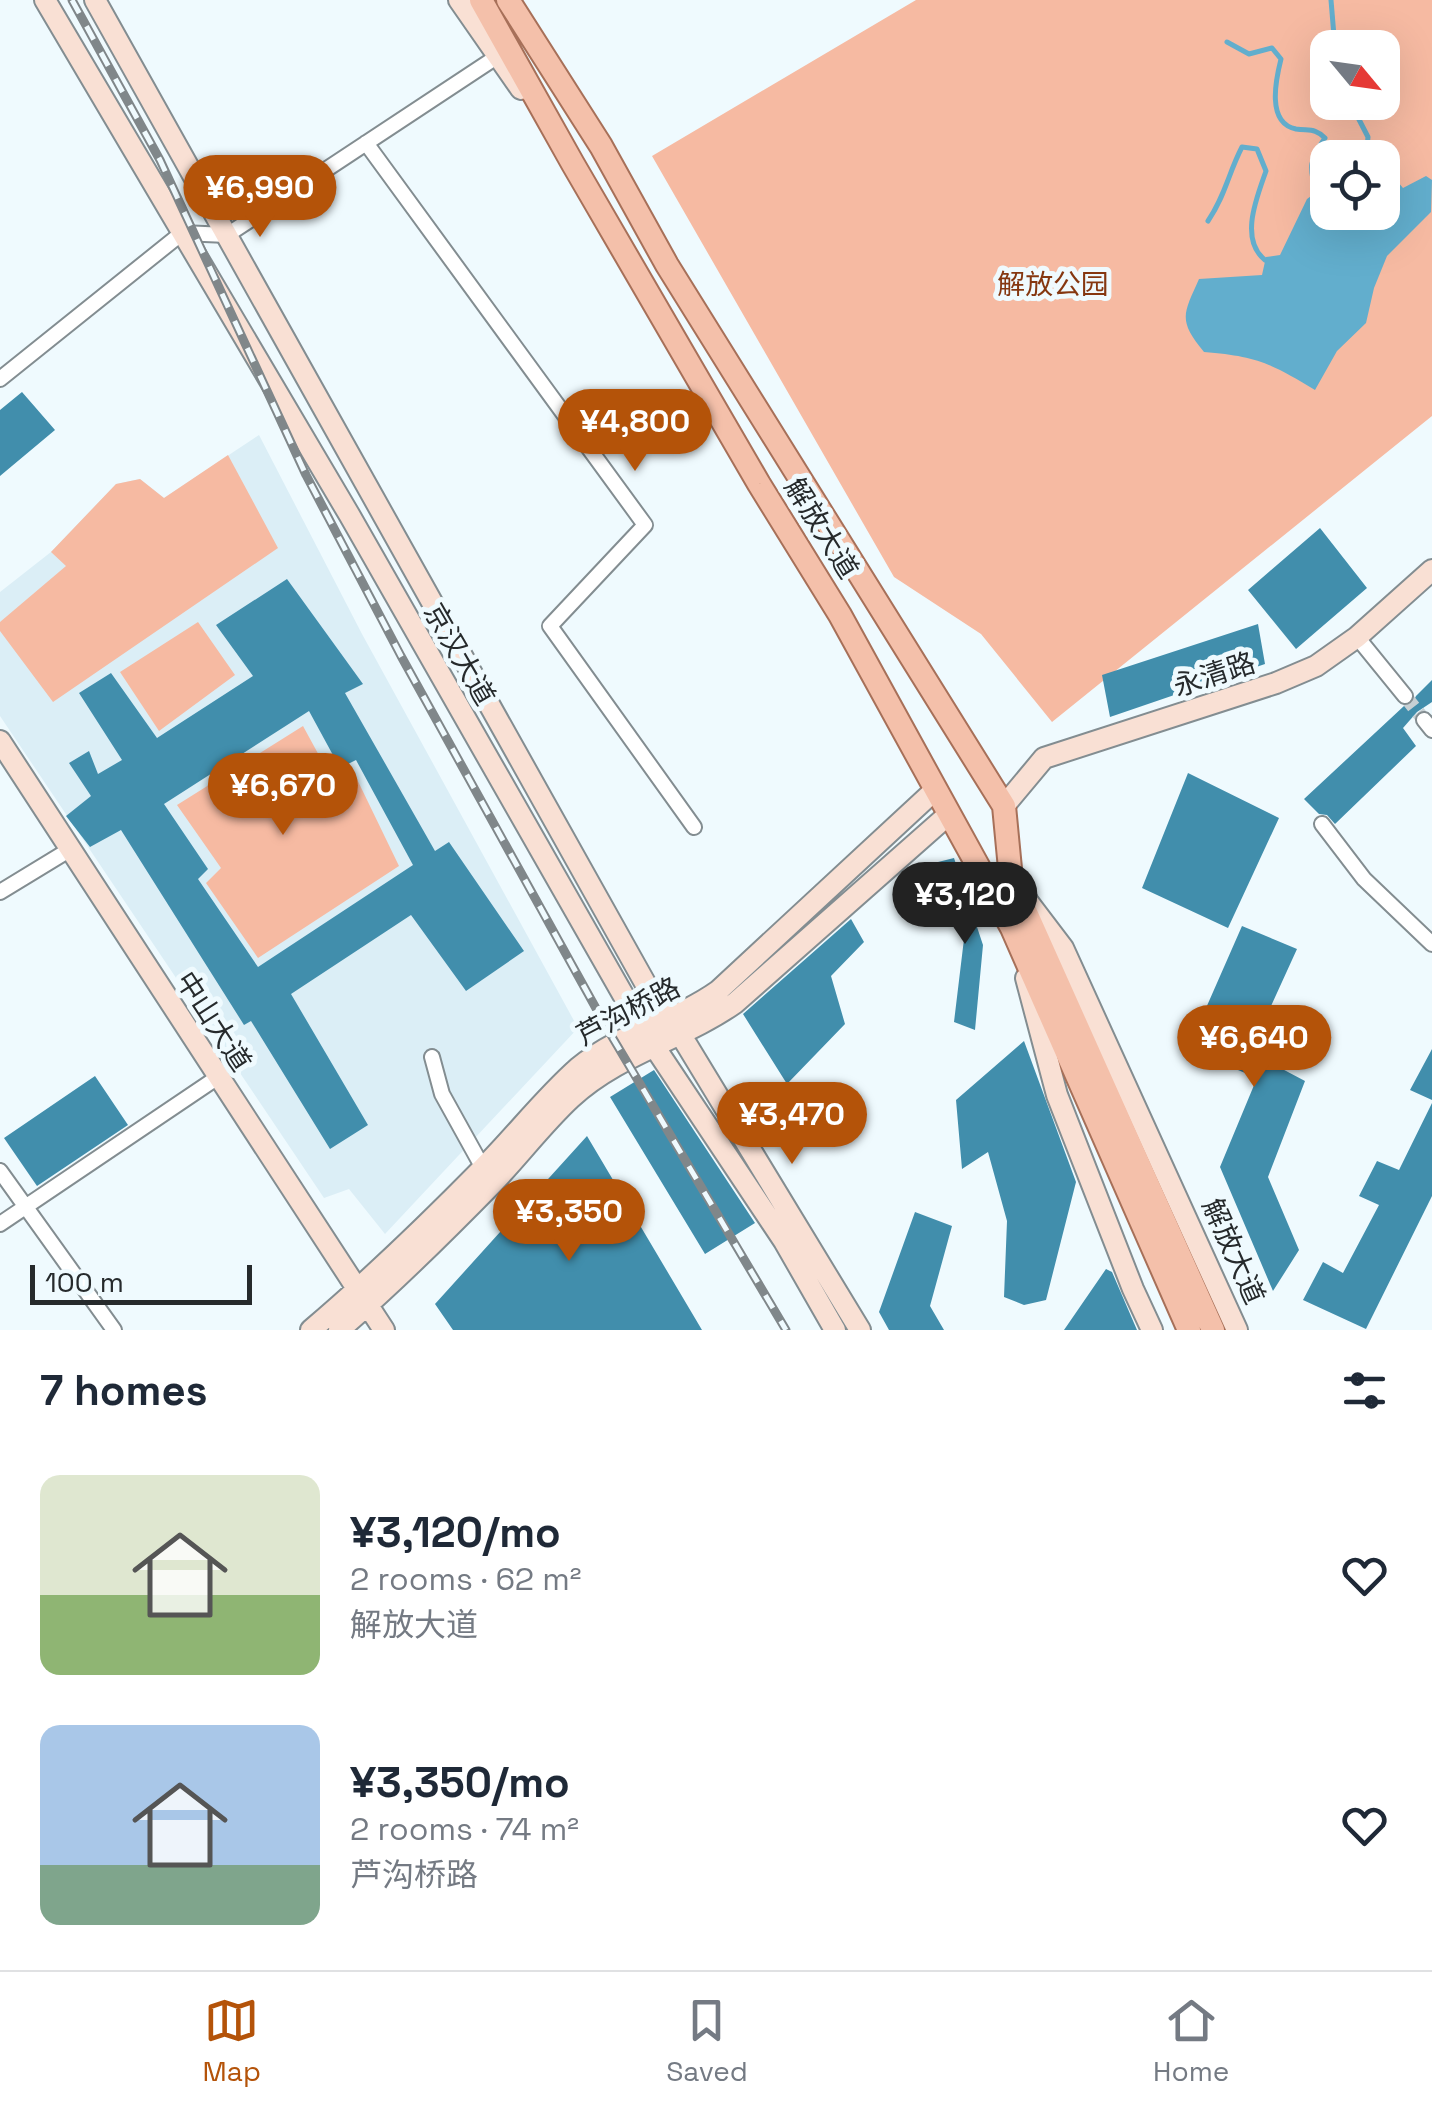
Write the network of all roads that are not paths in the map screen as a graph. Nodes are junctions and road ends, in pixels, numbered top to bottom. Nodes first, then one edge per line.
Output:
1 (44, 0) edge
2 (95, 0) edge
3 (459, 0) edge
4 (482, 0) edge
5 (508, 0) edge
6 (520, 0) edge
7 (498, 56) junction
8 (366, 143) junction
9 (601, 146) junction
10 (573, 164) junction
11 (182, 233) junction
12 (227, 235) junction
13 (0, 379) edge
14 (1432, 570) edge
15 (1357, 637) junction
16 (1404, 696) tunnel mouth
17 (0, 741) edge
18 (935, 790) junction
19 (1004, 806) junction
20 (948, 815) junction
21 (1322, 824) dead end
22 (694, 827) dead end
23 (69, 850) junction
24 (1011, 880) junction
25 (0, 892) edge
26 (1012, 928) junction
27 (1432, 944) edge
28 (674, 1025) junction
29 (648, 1037) junction
30 (432, 1058) dead end
31 (218, 1076) junction
32 (484, 1168) junction
33 (1128, 1169) junction
34 (0, 1171) edge
35 (26, 1207) junction
36 (0, 1224) edge
37 (354, 1312) edge
38 (114, 1330) edge
39 (312, 1330) edge
40 (384, 1330) edge
41 (836, 1330) edge
42 (860, 1330) edge
43 (1152, 1330) edge
44 (1189, 1330) edge
45 (1213, 1330) edge
46 (1237, 1330) edge

1 - 11 main road, 京汉大道
2 - 12 main road, 京汉大道
3 - 7 main road, 解放大道
4 - 10 main road, 解放大道
5 - 9 main road, 解放大道
6 - 9 main road, 解放大道
7 - 8 street
7 - 10 main road, 解放大道
8 - 12 street
8 - 22 street
9 - 19 main road, 解放大道
10 - 18 main road, 解放大道
11 - 12 street
11 - 13 street
11 - 29 main road, 京汉大道
12 - 28 main road, 京汉大道
14 - 15 main road, 永清路
15 - 16 street
15 - 19 main road, 永清路
17 - 23 main road, 中山大道
18 - 20 main road, 解放大道
18 - 28 main road, 芦沟桥路
19 - 24 main road, 解放大道
20 - 26 main road, 解放大道
20 - 28 main road, 芦沟桥路
21 - 27 street
23 - 25 street
23 - 31 main road, 中山大道
24 - 33 main road, 解放大道
24 - 46 main road, 解放大道
26 - 33 main road, 解放大道
26 - 43 main road, 解放大道
28 - 29 main road, 芦沟桥路
28 - 42 main road, 京汉大道
29 - 32 main road, 芦沟桥路
29 - 37 main road, 芦沟桥路
29 - 41 main road, 京汉大道
30 - 32 street
31 - 35 street
31 - 37 main road, 中山大道
32 - 37 main road, 芦沟桥路
33 - 44 main road, 解放大道
33 - 45 main road, 解放大道
34 - 35 street
35 - 36 street
35 - 38 street
37 - 39 main road, 芦沟桥路
37 - 40 main road, 中山大道

